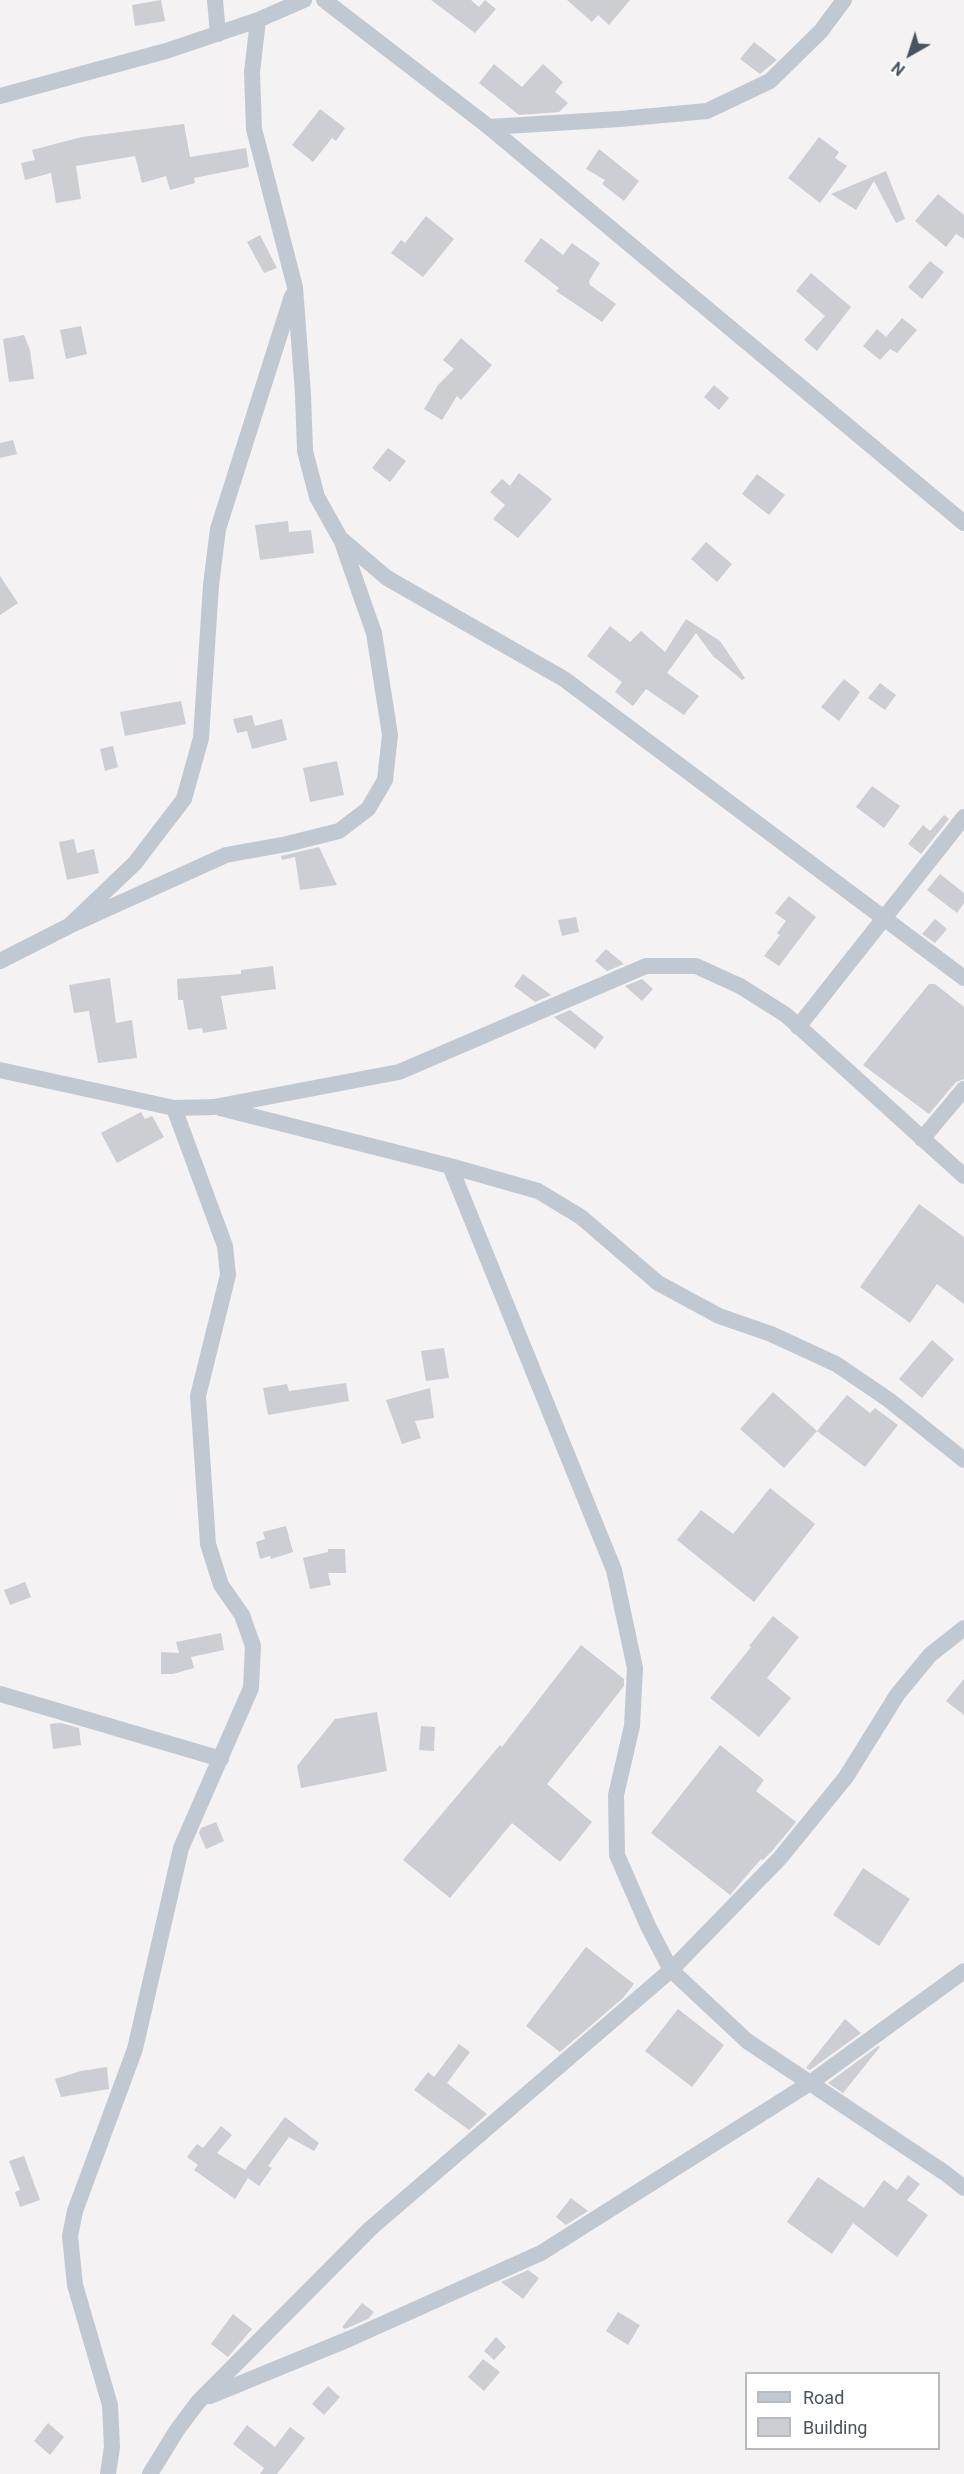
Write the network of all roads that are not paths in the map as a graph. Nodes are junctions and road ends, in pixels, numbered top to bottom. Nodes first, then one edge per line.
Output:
1 (214, 0) edge
2 (304, 0) edge
3 (324, 0) edge
4 (844, 0) edge
5 (258, 20) junction
6 (218, 34) junction
7 (0, 96) edge
8 (489, 127) junction
9 (295, 287) junction
10 (964, 523) edge
11 (340, 538) junction
12 (964, 817) edge
13 (883, 918) junction
14 (69, 926) junction
15 (0, 961) edge
16 (964, 978) edge
17 (798, 1027) junction
18 (0, 1070) edge
19 (964, 1089) edge
20 (214, 1107) junction
21 (174, 1108) junction
22 (922, 1139) junction
23 (450, 1166) junction
24 (964, 1176) edge
25 (964, 1460) edge
26 (964, 1628) edge
27 (0, 1694) edge
28 (221, 1760) junction
29 (671, 1970) junction
30 (964, 1971) edge
31 (810, 2083) junction
32 (964, 2188) edge
33 (198, 2402) junction
34 (108, 2474) edge
35 (150, 2474) edge

1 - 6 street
2 - 5 street
3 - 8 street
4 - 8 street
5 - 6 street
5 - 9 street
6 - 7 street
8 - 10 street
9 - 11 street
9 - 14 street
11 - 13 street
11 - 14 street
12 - 13 street
13 - 16 street
13 - 17 street
14 - 15 street
17 - 20 street
17 - 22 street
18 - 21 street
19 - 22 street
20 - 21 street
20 - 23 street
21 - 28 street
22 - 24 street
23 - 25 street
23 - 29 street
26 - 29 street
27 - 28 street
28 - 34 street
29 - 31 street
29 - 33 street
30 - 31 street
31 - 32 street
31 - 33 street
33 - 35 street

